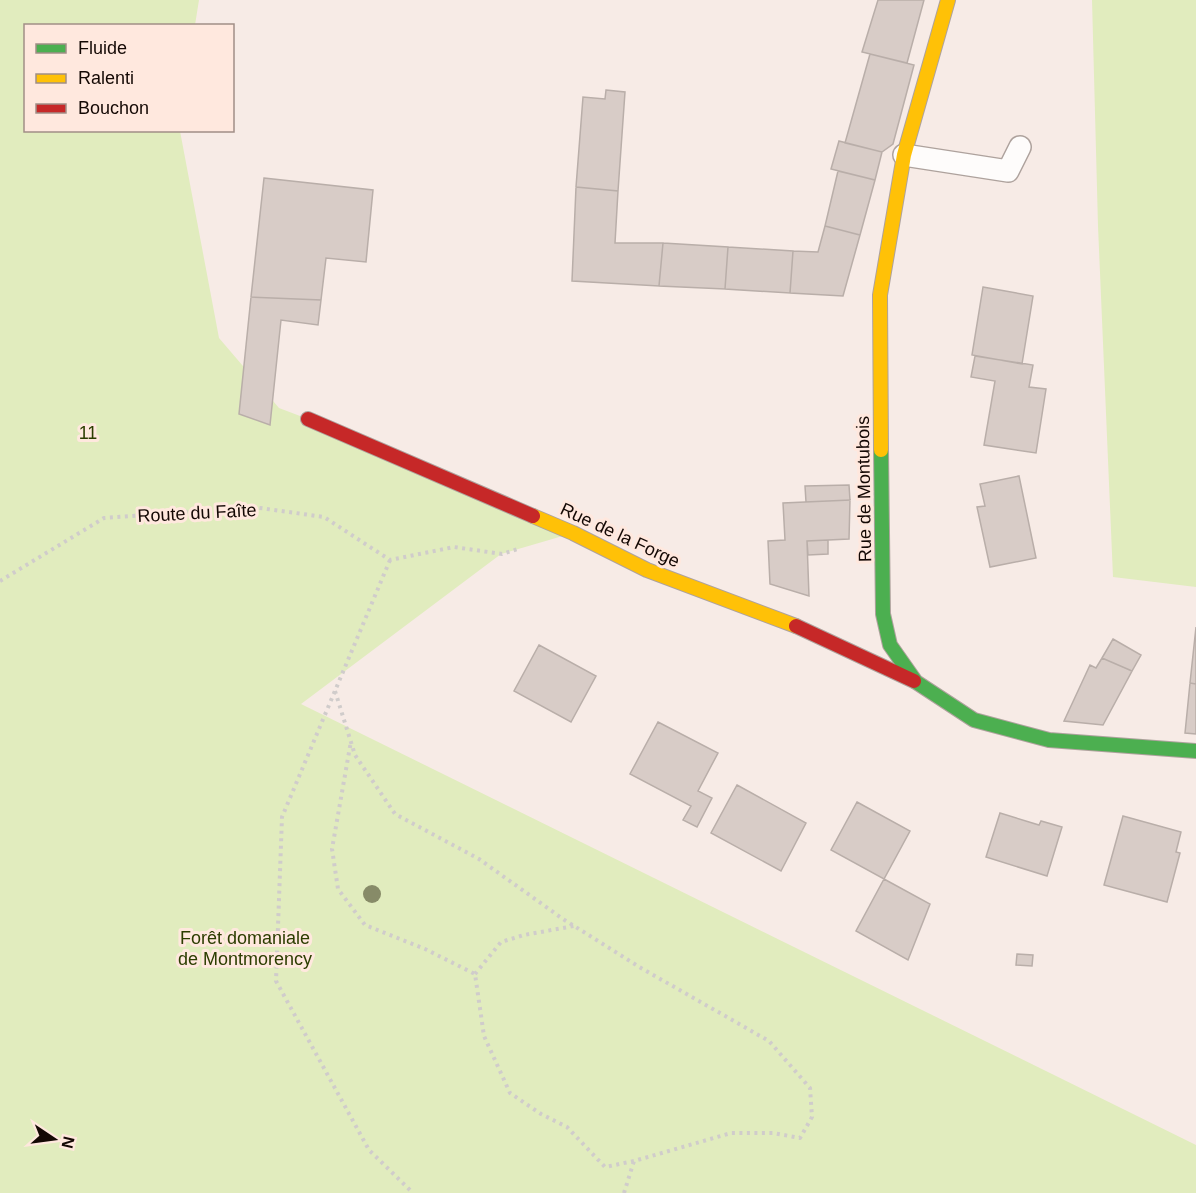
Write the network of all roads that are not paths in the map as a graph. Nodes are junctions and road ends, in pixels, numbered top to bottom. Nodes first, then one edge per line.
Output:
1 (948, 0) edge
2 (1020, 147) dead end
3 (904, 155) junction
4 (308, 419) dead end
5 (916, 681) junction
6 (1196, 751) edge

1 - 3 street, Rue de Montubois
2 - 3 lane
3 - 5 street, Rue de Montubois
4 - 5 street, Rue de la Forge
5 - 6 street, Rue de Montubois

